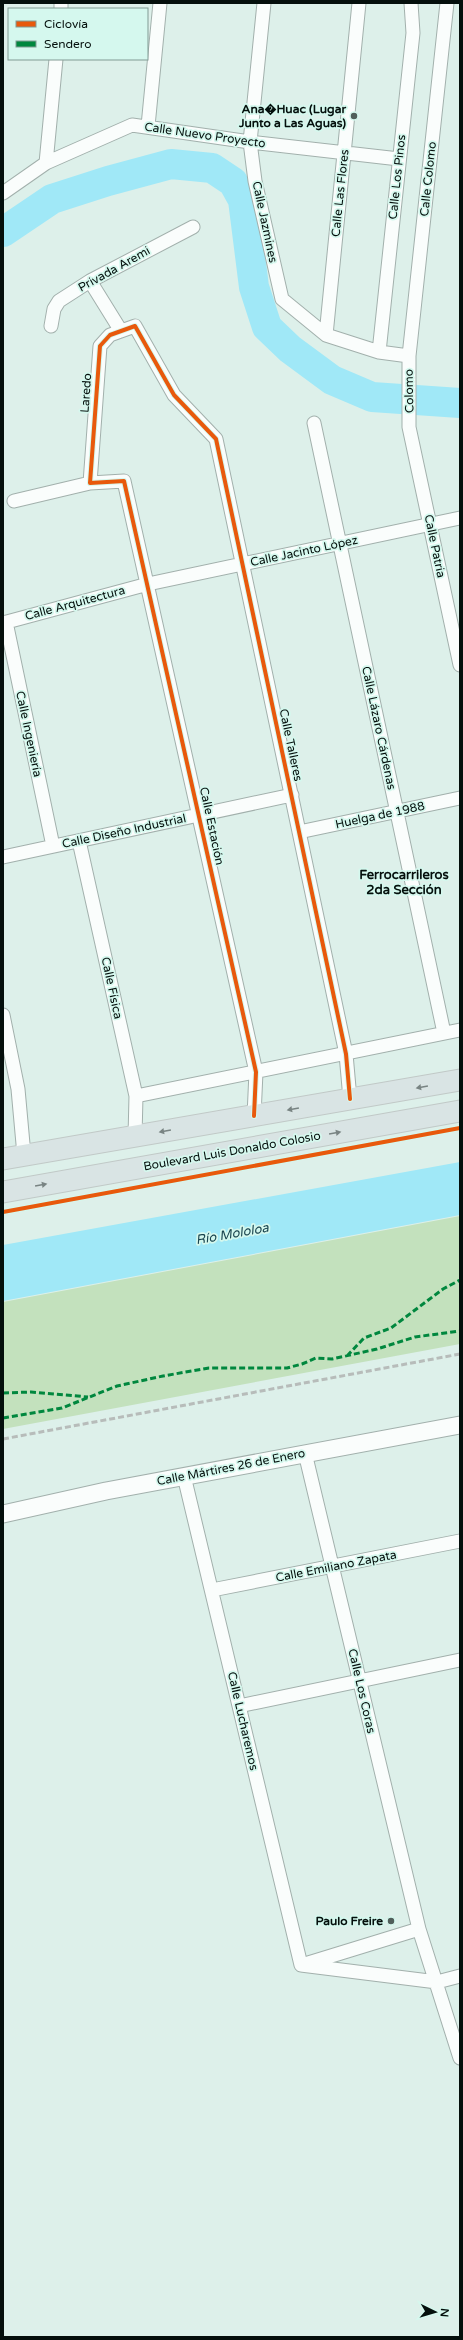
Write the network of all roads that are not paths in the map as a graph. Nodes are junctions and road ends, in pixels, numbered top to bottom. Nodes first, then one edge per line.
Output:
1 (160, 3) edge
2 (264, 3) edge
3 (359, 3) edge
4 (411, 3) edge
5 (447, 3) edge
6 (56, 60) edge
7 (148, 126) junction
8 (250, 142) junction
9 (344, 153) junction
10 (399, 159) junction
11 (46, 163) junction
12 (3, 193) edge
13 (193, 227) dead end
14 (90, 281) junction
15 (51, 326) dead end
16 (121, 332) junction
17 (326, 335) junction
18 (379, 352) junction
19 (409, 360) junction
20 (314, 423) dead end
21 (409, 427) joint
22 (216, 439) joint
23 (90, 483) junction
24 (14, 501) dead end
25 (460, 518) edge
26 (430, 524) junction
27 (340, 543) junction
28 (242, 564) junction
29 (148, 584) junction
30 (5, 622) edge
31 (460, 665) edge
32 (292, 796) junction
33 (460, 798) edge
34 (397, 812) junction
35 (199, 815) junction
36 (299, 832) junction
37 (80, 841) junction
38 (53, 846) junction
39 (3, 857) edge
40 (3, 1015) edge
41 (460, 1030) edge
42 (444, 1033) junction
43 (346, 1054) junction
44 (256, 1072) junction
45 (460, 1080) edge
46 (136, 1096) junction
47 (350, 1099) junction
48 (460, 1111) edge
49 (254, 1116) junction
50 (135, 1137) junction
51 (24, 1155) junction
52 (3, 1159) edge
53 (3, 1192) edge
54 (460, 1425) edge
55 (305, 1453) junction
56 (184, 1476) junction
57 (3, 1514) edge
58 (460, 1542) edge
59 (332, 1567) junction
60 (212, 1590) junction
61 (460, 1660) edge
62 (359, 1681) junction
63 (239, 1706) junction
64 (418, 1929) junction
65 (301, 1965) junction
66 (460, 1976) edge
67 (437, 1982) junction
68 (460, 2058) edge

1 - 7 street
2 - 8 street, Calle Jazmines
3 - 9 street, Calle Las Flores
4 - 10 street, Calle Los Pinos
5 - 19 street, Calle Colomo
6 - 11 street
7 - 8 street, Calle Nuevo Proyecto
7 - 11 street, Calle Nuevo Proyecto
8 - 9 street, Calle Nuevo Proyecto
8 - 17 street, Calle Jazmines
9 - 10 street, Calle Nuevo Proyecto
9 - 17 street, Calle Las Flores
10 - 18 street, Calle Los Pinos
11 - 12 street, Calle Nuevo Proyecto
13 - 14 street, Privada Aremi
14 - 15 street, Privada Aremi
14 - 16 street
16 - 22 street, Laredo
16 - 23 street, Laredo
17 - 18 street, Calle Jazmines
18 - 19 street, Calle Jazmines
19 - 21 street, Colomo
20 - 27 street, Calle Lázaro Cárdenas
21 - 26 street, Calle Patria
22 - 28 street, Calle Talleres
23 - 24 street
23 - 29 street
25 - 26 street, Calle Jacinto López
26 - 27 street, Calle Jacinto López
26 - 31 street, Calle Patria
27 - 28 street, Calle Jacinto López
27 - 34 street, Calle Lázaro Cárdenas
28 - 29 street, Calle Jacinto López
28 - 32 street, Calle Talleres
29 - 30 street, Calle Arquitectura
29 - 35 street, Calle Estación
30 - 38 street, Calle Ingeniería
32 - 35 street, Calle Diseño Industrial
32 - 36 street, Calle Talleres
33 - 34 street, Huelga de 1988
34 - 36 street, Huelga de 1988
34 - 42 street, Calle Lázaro Cárdenas
35 - 37 street, Calle Diseño Industrial
35 - 44 street, Calle Estación
36 - 43 street, Calle Talleres
37 - 38 street, Calle Diseño Industrial
37 - 46 street, Calle Física
38 - 39 street, Calle Diseño Industrial
40 - 51 street
41 - 42 street
42 - 43 street
43 - 44 street
43 - 47 street, Calle Talleres
44 - 46 street
44 - 49 street, Calle Estación
45 -> 47 main road
46 - 50 street, Calle Física
47 -> 49 main road
53 -> 48 main road, Boulevard Luis Donaldo Colosio
49 -> 50 main road
50 - 51 main road
51 - 52 main road
54 - 55 street, Calle Mártires 26 de Enero
55 - 56 street, Calle Mártires 26 de Enero
55 - 59 street, Calle Los Coras
56 - 57 street, Calle Mártires 26 de Enero
56 - 60 street, Calle Lucharemos
58 - 59 street, Calle Emiliano Zapata
59 - 60 street, Calle Emiliano Zapata
59 - 62 street, Calle Los Coras
60 - 63 street, Calle Lucharemos
61 - 62 street
62 - 63 street
62 - 64 street, Calle Los Coras
63 - 65 street, Calle Lucharemos
64 - 65 street
64 - 67 street
65 - 67 street
66 - 67 street
67 - 68 street

